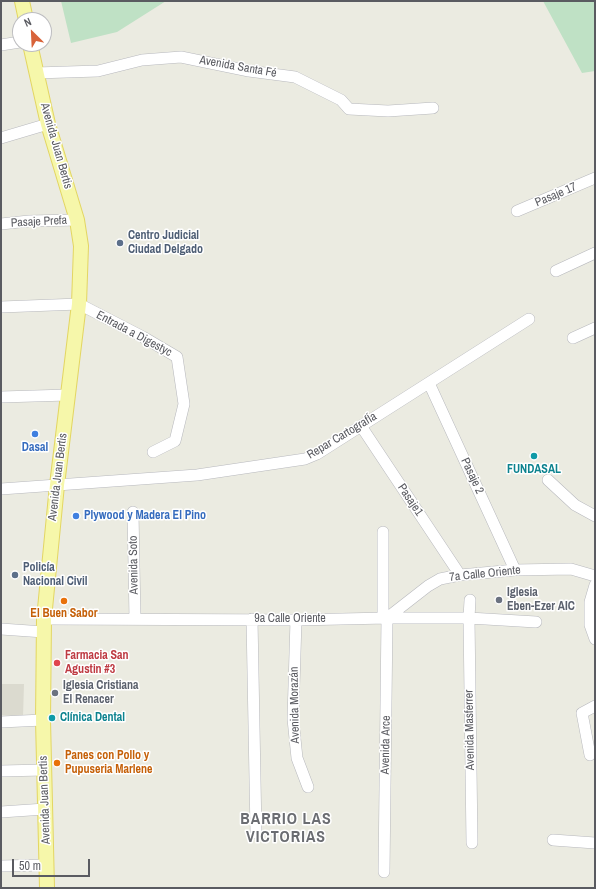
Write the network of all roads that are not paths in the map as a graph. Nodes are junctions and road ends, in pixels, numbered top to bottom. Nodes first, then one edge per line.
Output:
1 (22, 1) edge
2 (24, 12) edge
3 (12, 43) edge
4 (1, 44) edge
5 (32, 52) edge
6 (36, 73) junction
7 (433, 108) dead end
8 (48, 124) junction
9 (1, 138) edge
10 (595, 178) edge
11 (517, 211) dead end
12 (77, 220) junction
13 (1, 224) edge
14 (595, 253) edge
15 (556, 271) dead end
16 (79, 304) junction
17 (1, 307) edge
18 (529, 319) dead end
19 (595, 328) edge
20 (573, 338) dead end
21 (429, 383) junction
22 (68, 395) junction
23 (1, 397) edge
24 (361, 426) junction
25 (153, 452) dead end
26 (548, 480) dead end
27 (57, 485) junction
28 (1, 488) edge
29 (133, 512) dead end
30 (595, 516) edge
31 (383, 532) dead end
32 (515, 570) junction
33 (460, 575) junction
34 (595, 576) edge
35 (595, 585) edge
36 (470, 600) dead end
37 (385, 618) junction
38 (469, 618) junction
39 (135, 619) junction
40 (252, 620) junction
41 (296, 620) junction
42 (536, 622) dead end
43 (44, 626) junction
44 (1, 630) edge
45 (595, 639) edge
46 (595, 706) edge
47 (43, 720) junction
48 (1, 722) edge
49 (590, 755) dead end
50 (44, 770) junction
51 (1, 771) edge
52 (308, 787) dead end
53 (45, 809) junction
54 (1, 812) edge
55 (256, 833) dead end
56 (553, 840) dead end
57 (472, 843) dead end
58 (595, 843) edge
59 (47, 865) junction
60 (1, 866) edge
61 (384, 872) dead end
62 (47, 888) edge

1 - 2 main road
3 - 4 street
5 - 6 main road, Avenida Juan Bertis
6 - 7 street, Avenida Santa Fé
6 - 8 main road, Avenida Juan Bertis
8 - 9 street
8 - 12 main road, Avenida Juan Bertis
10 - 11 street, Pasaje 17
12 - 13 street, Pasaje Prefa
12 - 16 main road, Avenida Juan Bertis
14 - 15 street
16 - 17 street
16 - 22 main road, Avenida Juan Bertis
16 - 25 street, Entrada a Digestyc
18 - 21 street, Repar CartografÍa
19 - 20 street
21 - 24 street, Repar CartografÍa
21 - 32 street, Pasaje 2
22 - 23 street
22 - 27 main road, Avenida Juan Bertis
24 - 27 street, Repar CartografÍa
24 - 33 street, Pasaje1
26 - 30 street
27 - 28 street, Repar CartografÍa
27 - 43 main road, Avenida Juan Bertis
29 - 39 street, Avenida Soto
31 - 37 street, Avenida Arce
32 - 33 street, 7a Calle Oriente
32 - 34 street, 7a Calle Oriente
33 - 37 street, 7a Calle Oriente
35 - 45 street
36 - 38 street, Avenida Masferrer
37 - 38 street, 9a Calle Oriente
37 - 41 street, 9a Calle Oriente
37 - 61 street, Avenida Arce
38 - 42 street, 9a Calle Oriente
38 - 57 street, Avenida Masferrer
39 - 40 street, 9a Calle Oriente
39 - 43 street, 9a Calle Oriente
40 - 41 street, 9a Calle Oriente
40 - 55 street
41 - 52 street, Avenida Morazán
43 - 44 street, 9a Calle Oriente
43 - 47 main road, Avenida Juan Bertis
46 - 49 street
47 - 48 street
47 - 50 main road, Avenida Juan Bertis
50 - 51 street
50 - 53 main road, Avenida Juan Bertis
53 - 54 street
53 - 59 main road, Avenida Juan Bertis
56 - 58 street
59 - 60 street
59 - 62 main road, Avenida Juan Bertis

